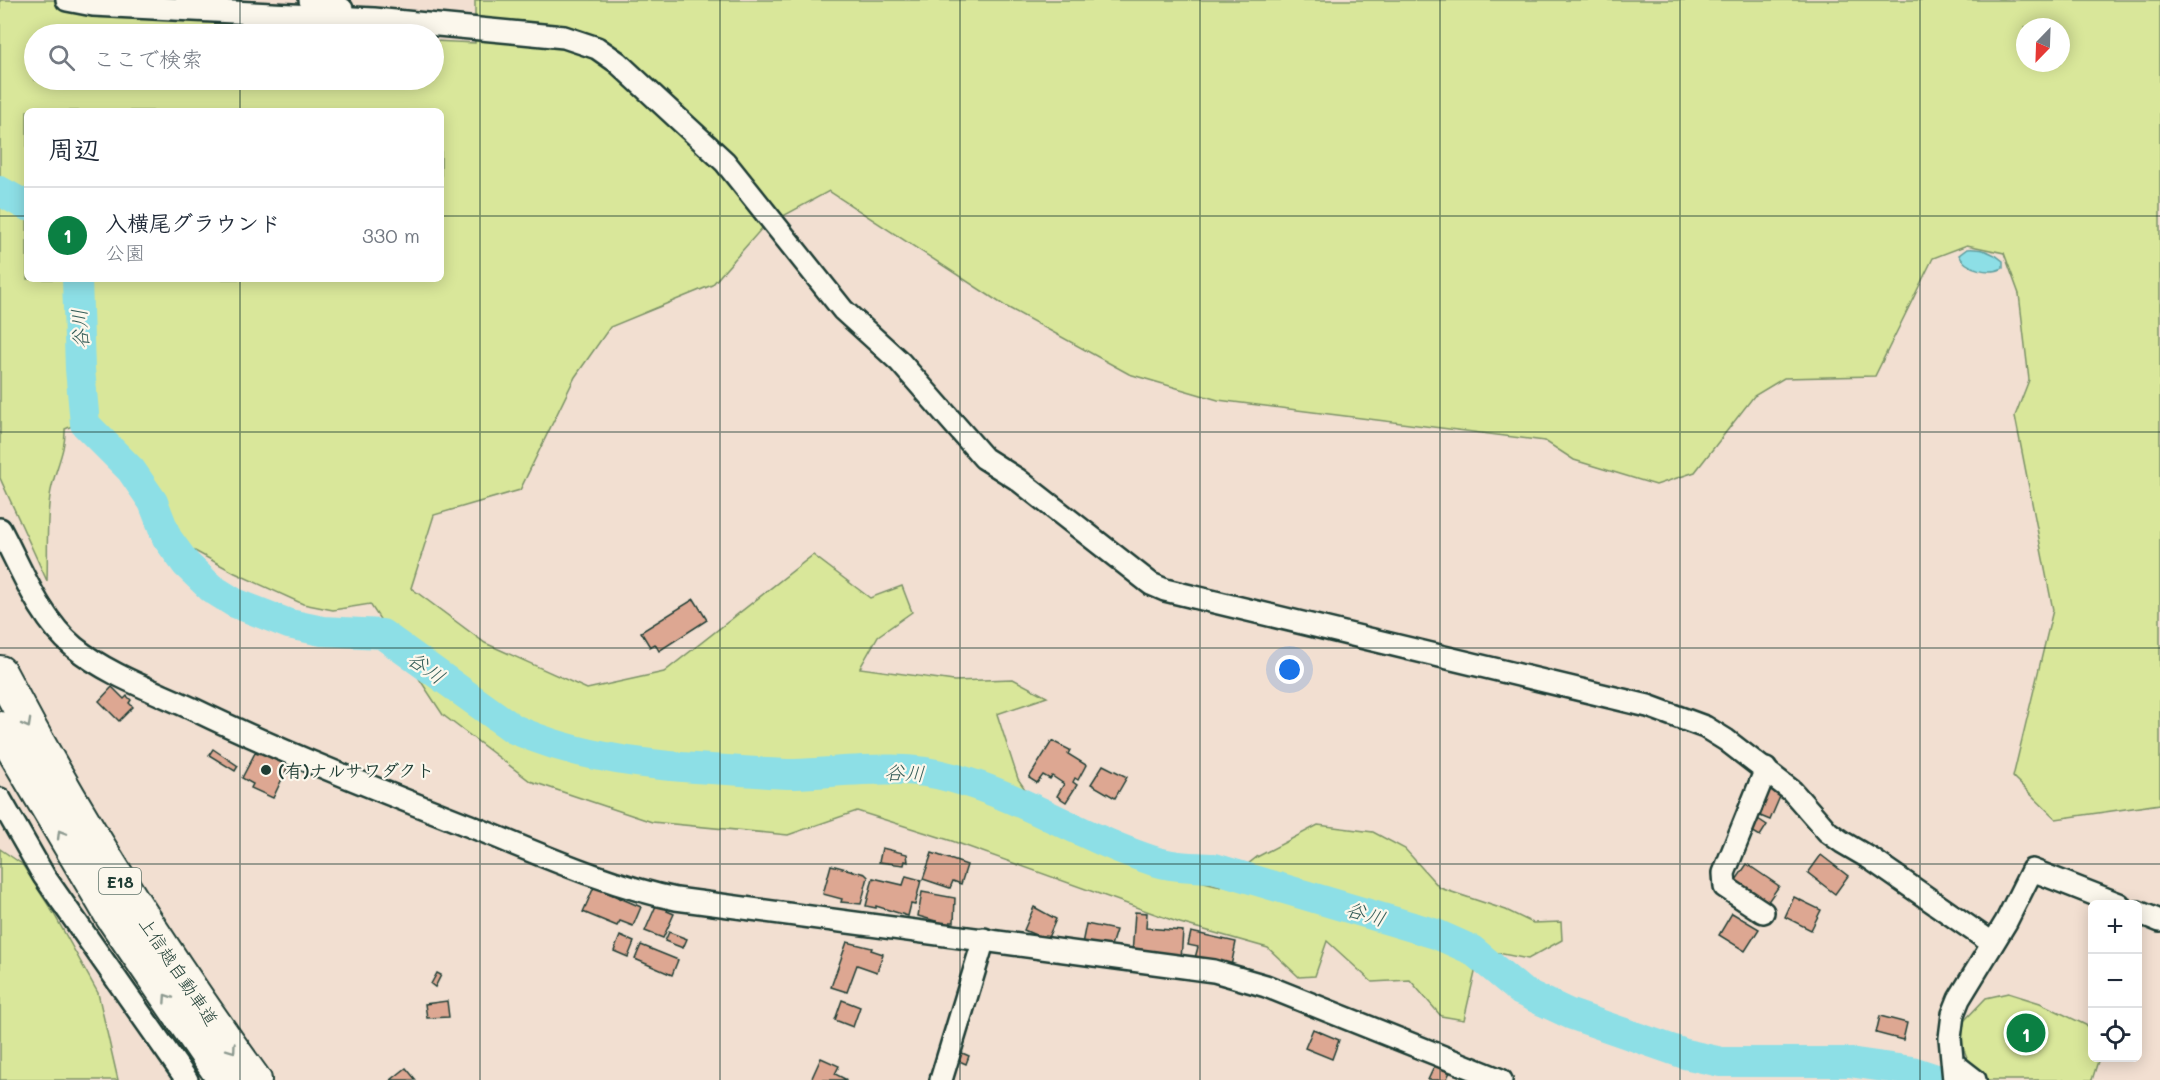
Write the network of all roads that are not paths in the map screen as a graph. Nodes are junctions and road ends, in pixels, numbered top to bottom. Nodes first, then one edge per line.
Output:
1 (67, 0) edge
2 (310, 0) edge
3 (374, 19) junction
4 (427, 24) edge
5 (444, 26) edge
6 (0, 529) edge
7 (0, 672) edge
8 (0, 728) edge
9 (1766, 769) junction
10 (0, 799) edge
11 (2110, 900) edge
12 (1763, 912) dead end
13 (2142, 914) edge
14 (2160, 921) edge
15 (984, 939) junction
16 (1992, 943) junction
17 (1960, 1073) edge
18 (187, 1080) edge
19 (224, 1080) edge
20 (255, 1080) edge
21 (941, 1080) edge
22 (1501, 1080) edge

1 - 3 street
2 - 3 street
3 - 4 street
5 - 9 street
6 - 15 street
7 -> 20 highway, 上信越自動車道 / E18
19 -> 8 highway, 上信越自動車道 / E18
9 - 12 street
9 - 16 street
10 - 18 street
11 - 16 street
13 - 14 street
15 - 21 street
15 - 22 street
16 - 17 street

